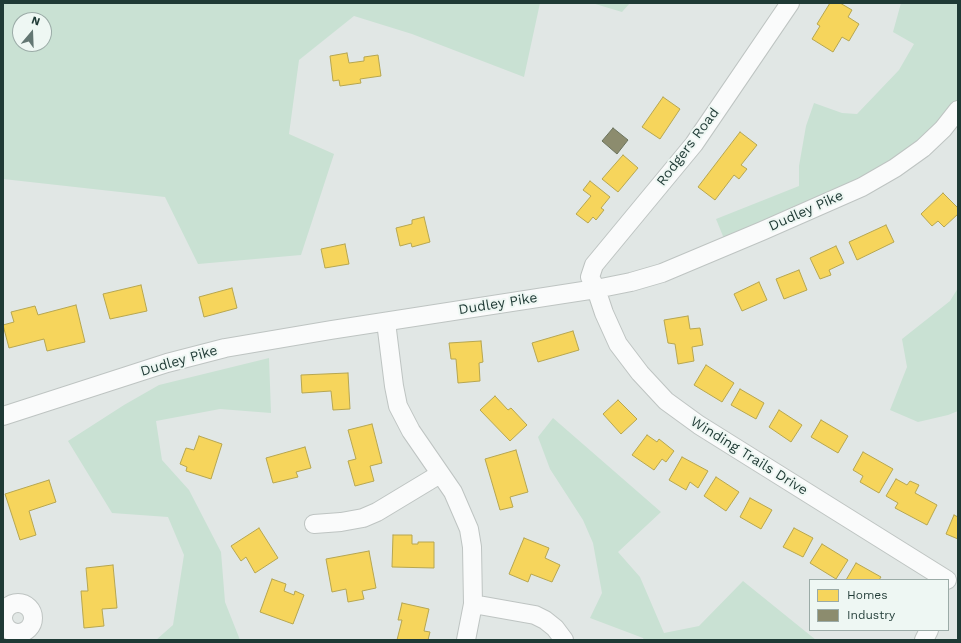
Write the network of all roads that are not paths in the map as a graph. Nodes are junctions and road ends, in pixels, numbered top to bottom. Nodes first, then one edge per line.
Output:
1 (790, 3) edge
2 (958, 110) edge
3 (596, 289) junction
4 (386, 322) junction
5 (3, 416) edge
6 (440, 474) junction
7 (314, 524) dead end
8 (943, 579) edge
9 (473, 604) junction
10 (928, 631) edge
11 (466, 640) edge
12 (564, 640) edge
13 (924, 640) edge

1 - 3 street, Rodgers Road
2 - 3 street, Dudley Pike
3 - 4 street, Dudley Pike
3 - 8 street, Winding Trails Drive
4 - 5 street, Dudley Pike
4 - 6 street
6 - 7 street
6 - 9 street
9 - 11 street
9 - 12 street
10 - 13 street

